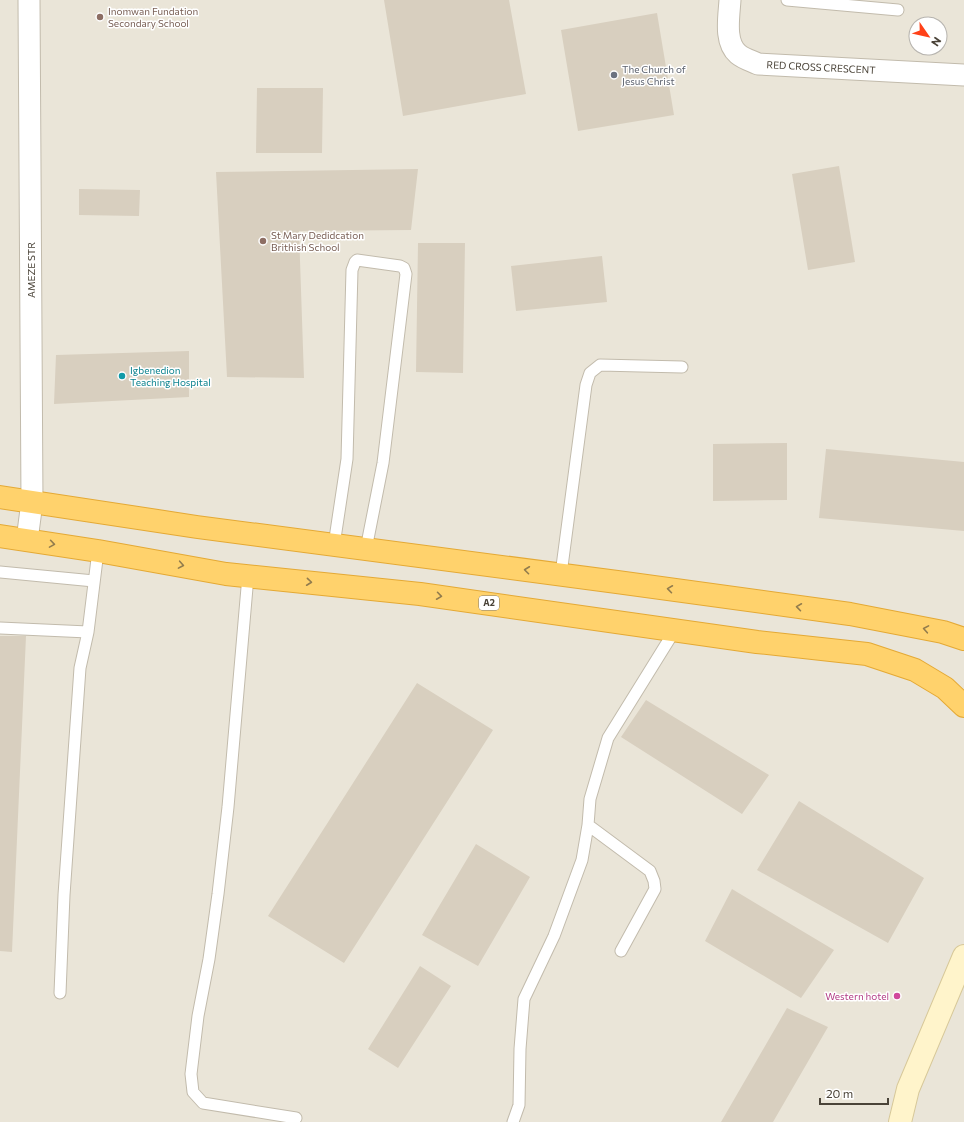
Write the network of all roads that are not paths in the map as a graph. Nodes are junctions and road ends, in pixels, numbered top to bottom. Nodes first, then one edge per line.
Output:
1 (29, 0) edge
2 (42, 0) edge
3 (730, 0) edge
4 (787, 0) edge
5 (898, 10) dead end
6 (29, 25) junction
7 (964, 75) edge
8 (682, 367) dead end
9 (0, 497) edge
10 (32, 502) junction
11 (0, 536) edge
12 (27, 540) junction
13 (334, 545) junction
14 (366, 549) junction
15 (98, 551) junction
16 (0, 572) edge
17 (561, 574) junction
18 (248, 576) junction
19 (94, 581) junction
20 (0, 628) edge
21 (674, 630) junction
22 (88, 632) junction
23 (964, 639) edge
24 (964, 706) edge
25 (588, 825) junction
26 (621, 951) dead end
27 (964, 956) edge
28 (959, 980) edge
29 (60, 993) dead end
30 (296, 1118) dead end
31 (513, 1122) edge
32 (900, 1122) edge

1 - 6 street, AMEZE STR
2 - 6 street
3 - 7 street, RED CROSS CRESCENT
4 - 5 lane
6 - 10 street, AMEZE STR
8 - 17 lane
9 - 10 highway
10 - 12 street, AMEZE STR
10 - 13 highway
11 - 12 highway, A2
12 -> 15 highway, A2
13 - 14 highway
13 - 14 lane
17 -> 14 highway
15 -> 18 highway, A2
15 - 19 lane
16 - 19 lane
23 -> 17 highway
18 -> 21 highway, A2
18 - 30 lane
19 - 22 lane
20 - 22 lane
21 - 24 highway, A2
21 - 25 lane
22 - 29 lane
25 - 26 lane
25 - 31 lane
27 - 28 street
28 - 32 street

